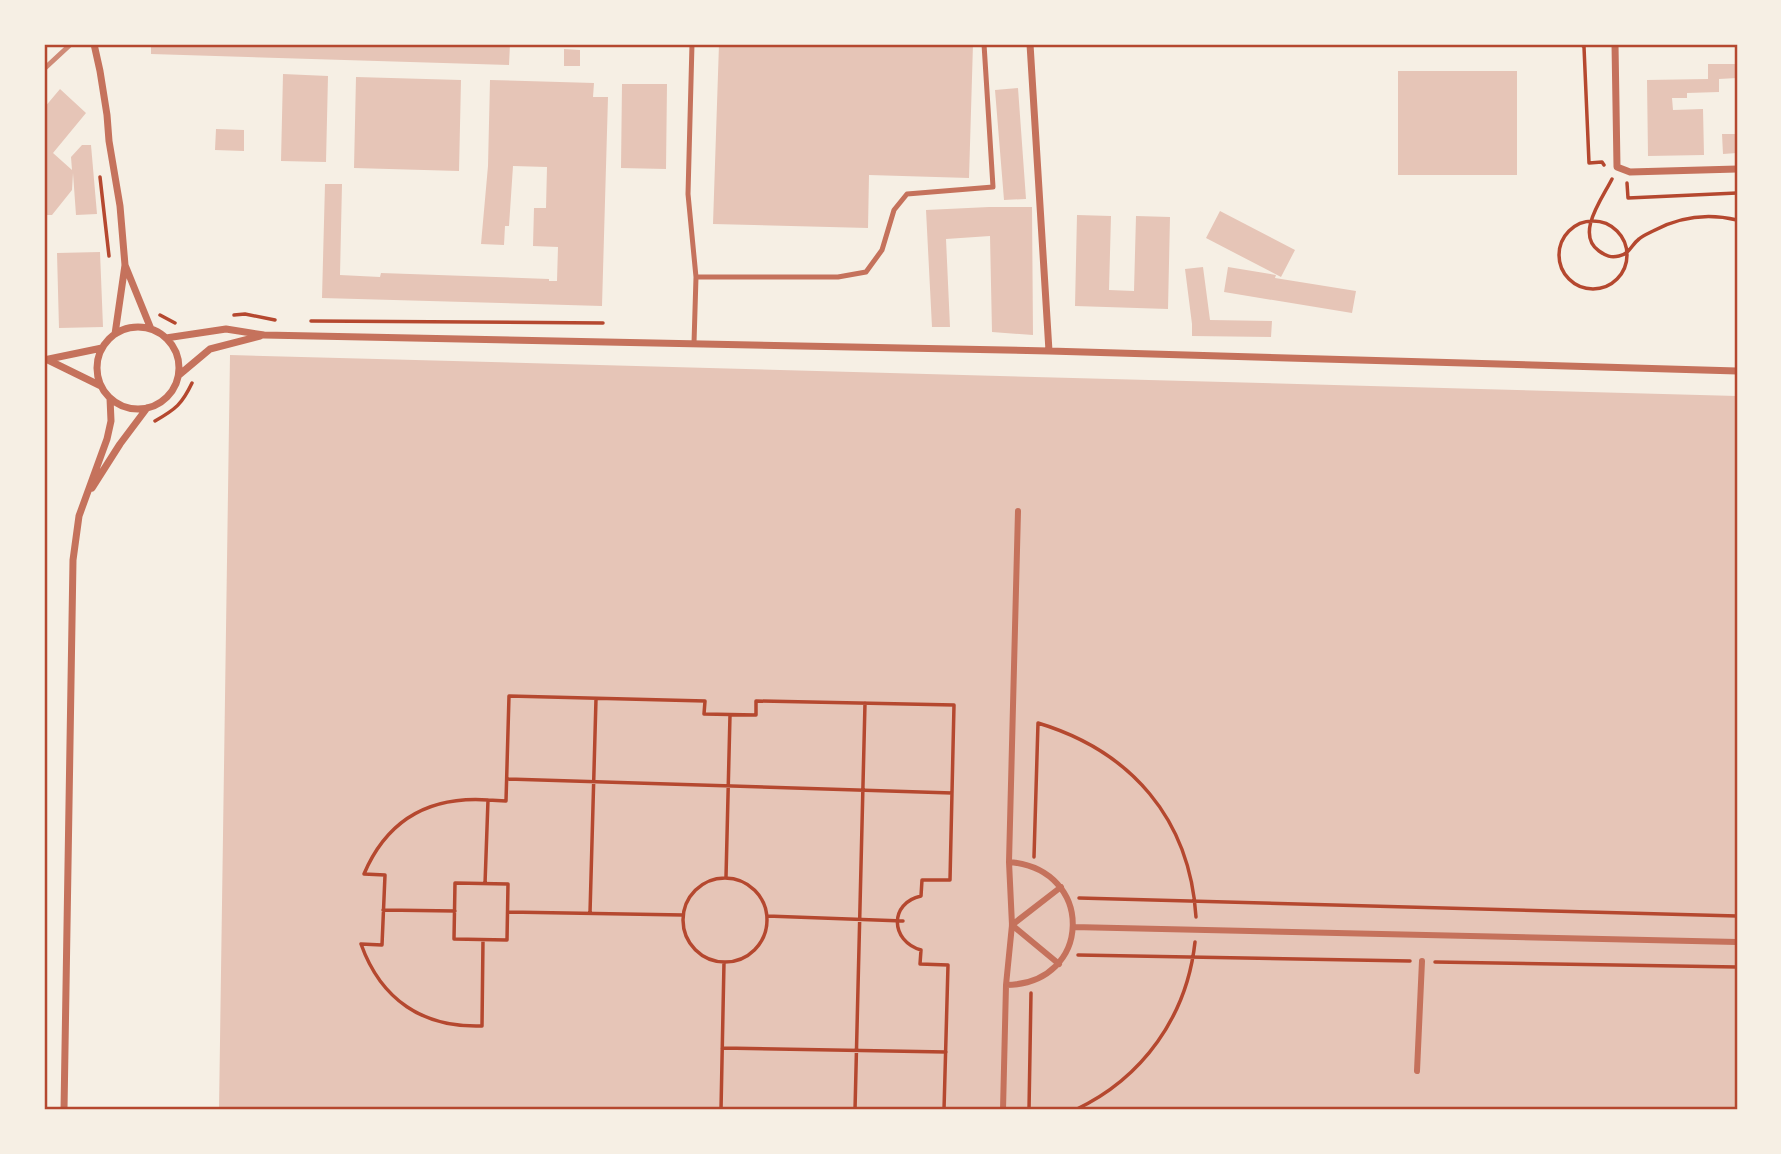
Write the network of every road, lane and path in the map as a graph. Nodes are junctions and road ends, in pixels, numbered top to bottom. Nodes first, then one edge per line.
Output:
1 (94, 44) edge
2 (692, 44) edge
3 (984, 44) edge
4 (1030, 44) edge
5 (1132, 44) edge
6 (1180, 44) edge
7 (1615, 44) edge
8 (1617, 167) junction
9 (1737, 169) edge
10 (1737, 219) edge
11 (1590, 222) junction
12 (1627, 254) junction
13 (125, 265) junction
14 (696, 277) junction
15 (158, 314) dead end
16 (232, 316) dead end
17 (287, 320) dead end
18 (300, 321) dead end
19 (603, 323) dead end
20 (178, 324) dead end
21 (150, 329) junction
22 (115, 334) junction
23 (264, 335) junction
24 (166, 338) junction
25 (694, 343) junction
26 (102, 348) junction
27 (1049, 351) junction
28 (46, 360) edge
29 (1737, 371) edge
30 (197, 374) dead end
31 (179, 375) junction
32 (101, 386) junction
33 (110, 398) junction
34 (147, 408) junction
35 (151, 424) dead end
36 (84, 500) junction
37 (1018, 511) dead end
38 (596, 698) junction
39 (865, 703) junction
40 (730, 714) junction
41 (507, 779) junction
42 (594, 782) junction
43 (729, 786) junction
44 (863, 790) junction
45 (952, 793) junction
46 (488, 800) junction
47 (1009, 862) junction
48 (1034, 866) junction
49 (726, 877) junction
50 (485, 884) junction
51 (1061, 887) junction
52 (1067, 897) junction
53 (1195, 901) junction
54 (383, 910) junction
55 (455, 911) junction
56 (508, 912) junction
57 (590, 914) junction
58 (683, 915) junction
59 (767, 916) junction
60 (1737, 916) edge
61 (860, 919) junction
62 (900, 920) junction
63 (1013, 925) junction
64 (1073, 927) junction
65 (1196, 930) junction
66 (483, 940) junction
67 (1737, 942) edge
68 (1065, 954) junction
69 (1193, 957) junction
70 (1422, 961) junction
71 (724, 962) junction
72 (1059, 964) junction
73 (1737, 967) edge
74 (1031, 982) junction
75 (1006, 985) junction
76 (722, 1048) junction
77 (857, 1051) junction
78 (946, 1052) junction
79 (1417, 1071) dead end
80 (64, 1110) edge
81 (721, 1110) edge
82 (855, 1110) edge
83 (944, 1110) edge
84 (1003, 1110) edge
85 (1029, 1110) edge
86 (1075, 1110) edge

1 - 13 street
2 - 14 lane
3 - 14 lane
4 - 27 street
5 - 6 path
7 - 8 street
8 - 9 street
8 - 11 path
10 - 12 path
11 - 12 path
11 - 12 path
11 - 12 path
13 - 21 street
13 - 22 street
14 - 25 lane
15 - 20 path
16 - 17 path
18 - 19 path
21 - 22 street
21 - 24 street
22 - 26 street
23 - 24 street
23 - 25 street
23 - 31 street
24 - 31 street
25 - 27 street
26 - 28 street
26 - 32 street
27 - 29 street
28 - 32 street
30 - 35 path
31 - 34 street
32 - 33 street
33 - 34 street
33 - 36 street
34 - 36 street
36 - 80 street
37 - 47 street
38 - 40 path
38 - 41 path
38 - 42 path
39 - 40 path
39 - 44 path
39 - 45 path
40 - 43 path
41 - 42 path
41 - 46 path
42 - 43 path
42 - 57 path
43 - 44 path
43 - 49 path
44 - 45 path
44 - 61 path
45 - 62 path
46 - 50 path
46 - 54 path
47 - 48 street
47 - 63 street
48 - 51 street
48 - 53 path
49 - 58 path
49 - 59 path
50 - 55 path
50 - 56 path
51 - 52 street
51 - 63 street
52 - 53 path
52 - 64 street
53 - 60 path
53 - 65 path
54 - 55 path
54 - 66 path
55 - 66 path
56 - 57 path
56 - 66 path
57 - 58 path
58 - 71 path
59 - 61 path
59 - 71 path
61 - 62 path
61 - 77 path
62 - 78 path
63 - 72 street
63 - 75 street
64 - 65 street
64 - 68 street
65 - 67 street
65 - 69 path
68 - 69 path
68 - 72 street
69 - 70 path
69 - 86 path
70 - 73 path
70 - 79 street
71 - 76 path
72 - 74 street
74 - 75 street
74 - 85 path
75 - 84 street
76 - 77 path
76 - 81 path
77 - 78 path
77 - 82 path
78 - 83 path

